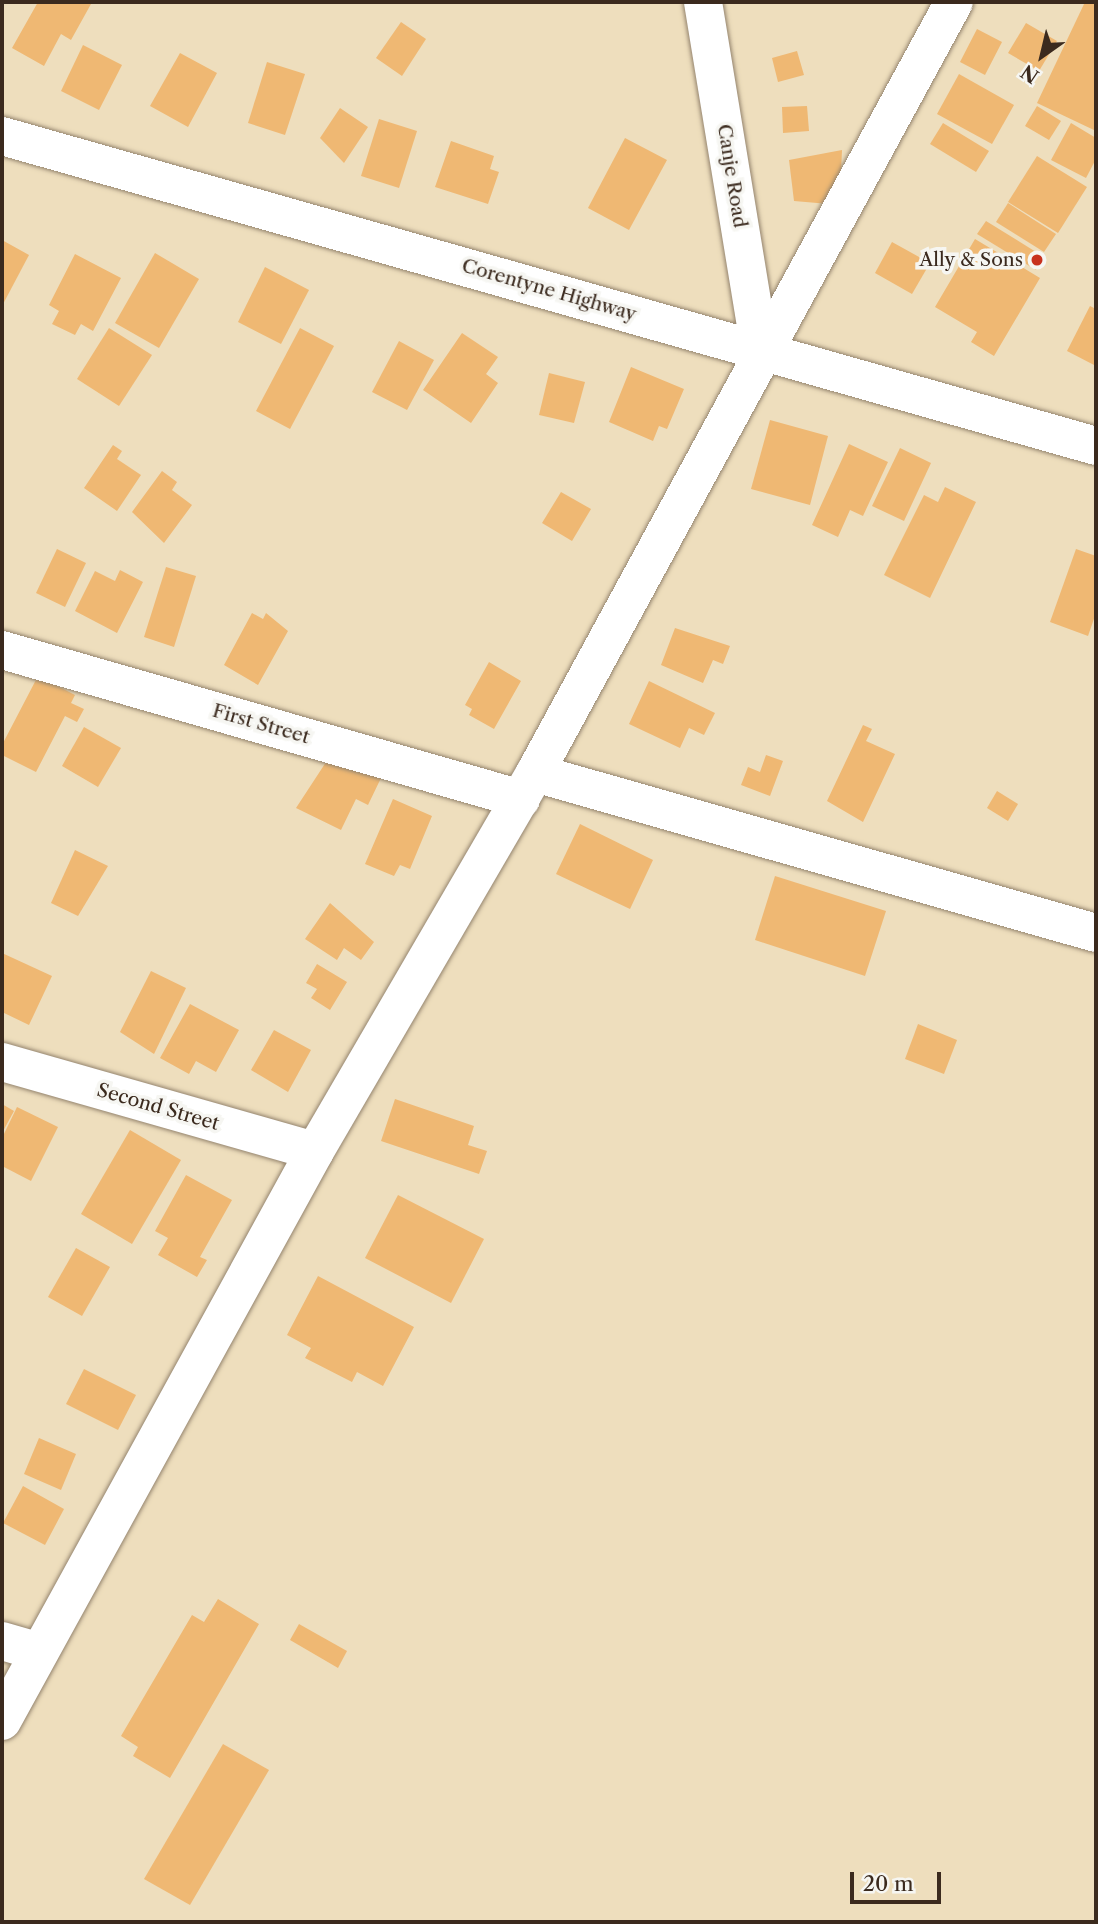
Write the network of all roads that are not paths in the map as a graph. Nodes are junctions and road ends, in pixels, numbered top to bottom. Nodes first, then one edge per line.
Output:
1 (704, 2) edge
2 (953, 2) edge
3 (2, 136) edge
4 (760, 350) junction
5 (1096, 446) edge
6 (2, 650) edge
7 (528, 786) junction
8 (1096, 933) edge
9 (2, 1062) edge
10 (315, 1151) junction
11 (20, 1646) edge
12 (2, 1721) edge

1 - 4 street, Canje Road
2 - 4 street
3 - 4 street, Corentyne Highway
4 - 5 street, Corentyne Highway
4 - 7 street
6 - 7 street, First Street
7 - 8 street, First Street
7 - 10 street
9 - 10 street, Second Street
10 - 11 street
11 - 12 street

